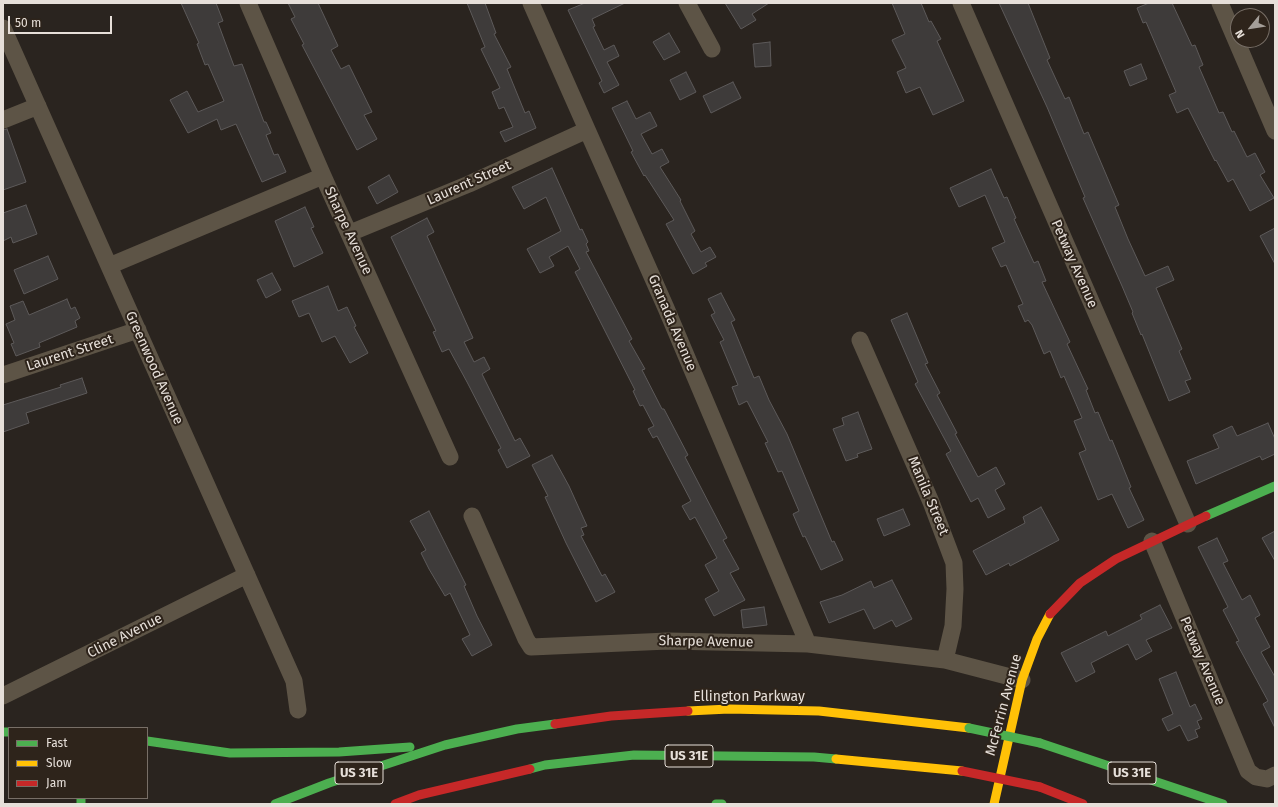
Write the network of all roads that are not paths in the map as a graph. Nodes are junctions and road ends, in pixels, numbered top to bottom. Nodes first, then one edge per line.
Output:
1 (248, 3) edge
2 (532, 3) edge
3 (687, 3) edge
4 (961, 3) edge
5 (1220, 3) edge
6 (3, 28) edge
7 (712, 49) dead end
8 (38, 106) junction
9 (3, 120) edge
10 (588, 130) junction
11 (1275, 131) edge
12 (323, 176) junction
13 (350, 233) junction
14 (109, 266) junction
15 (138, 330) junction
16 (860, 340) dead end
17 (3, 375) edge
18 (450, 457) dead end
19 (1275, 486) edge
20 (472, 516) dead end
21 (1188, 524) junction
22 (1152, 541) junction
23 (247, 575) junction
24 (808, 644) junction
25 (945, 660) junction
26 (1022, 680) junction
27 (3, 696) edge
28 (298, 710) dead end
29 (148, 742) edge
30 (445, 745) junction
31 (1275, 775) edge
32 (275, 804) edge
33 (395, 804) edge
34 (716, 804) edge
35 (719, 804) edge
36 (722, 804) edge
37 (994, 804) edge
38 (1083, 804) edge
39 (1223, 804) edge

1 - 12 street, Sharpe Avenue
2 - 10 street, Granada Avenue
3 - 7 street
4 - 21 street, Petway Avenue
5 - 11 street
6 - 8 street, Greenwood Avenue
8 - 9 street
8 - 14 street, Greenwood Avenue
10 - 13 street, Laurent Street
10 - 24 street, Granada Avenue
12 - 13 street, Sharpe Avenue
12 - 14 street
13 - 18 street, Sharpe Avenue
14 - 15 street, Greenwood Avenue
15 - 17 street, Laurent Street
15 - 23 street, Greenwood Avenue
16 - 25 street, Manila Street
19 - 21 main road, McFerrin Avenue
20 - 24 street, Sharpe Avenue
21 - 22 main road, McFerrin Avenue
22 - 26 main road, McFerrin Avenue
22 - 31 street, Petway Avenue
23 - 27 street, Cline Avenue
23 - 28 street, Greenwood Avenue
24 - 25 street, Sharpe Avenue
25 - 26 street, Sharpe Avenue
26 - 37 main road, McFerrin Avenue
29 - 30 main road
30 - 32 main road, Ellington Parkway / US 31E
30 - 39 main road, Ellington Parkway / US 31E, bridge
33 - 38 main road, US 31E, bridge
34 - 35 main road
35 - 36 main road

